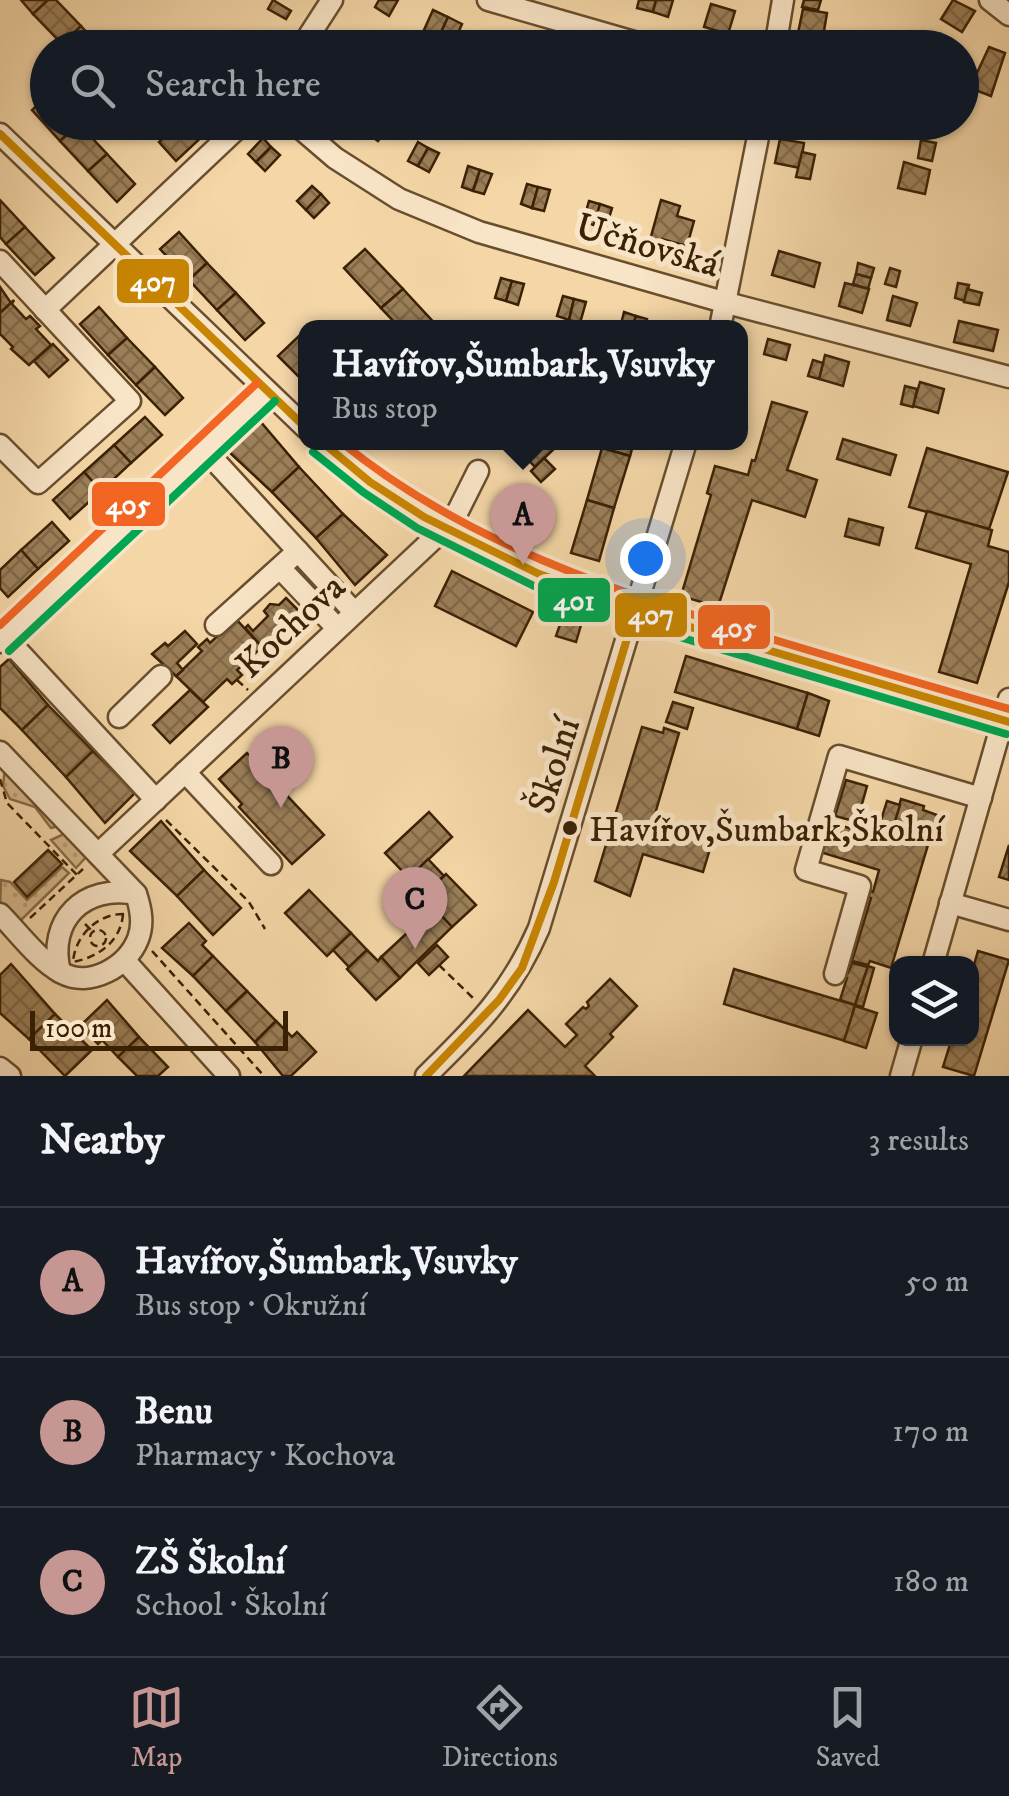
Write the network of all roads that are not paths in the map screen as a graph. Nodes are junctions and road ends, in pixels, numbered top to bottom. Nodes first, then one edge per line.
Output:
1 (332, 0) edge
2 (488, 0) edge
3 (783, 0) edge
4 (313, 30) edge
5 (592, 30) edge
6 (778, 30) edge
7 (0, 134) edge
8 (225, 140) edge
9 (314, 140) edge
10 (759, 140) edge
11 (114, 246) junction
12 (0, 262) edge
13 (727, 303) junction
14 (45, 310) junction
15 (722, 320) edge
16 (1009, 377) edge
17 (266, 392) junction
18 (298, 421) edge
19 (0, 445) edge
20 (204, 450) junction
21 (330, 450) edge
22 (684, 450) edge
23 (478, 470) dead end
24 (444, 529) junction
25 (298, 550) junction
26 (280, 568) junction
27 (354, 612) junction
28 (635, 612) junction
29 (216, 626) dead end
30 (337, 628) junction
31 (3, 640) edge
32 (161, 676) dead end
33 (1009, 700) edge
34 (119, 716) dead end
35 (1006, 721) edge
36 (0, 752) edge
37 (185, 772) junction
38 (981, 798) junction
39 (153, 802) junction
40 (98, 854) junction
41 (271, 864) dead end
42 (136, 894) junction
43 (950, 903) junction
44 (0, 914) edge
45 (1009, 920) edge
46 (935, 956) edge
47 (125, 961) junction
48 (60, 972) junction
49 (835, 974) dead end
50 (910, 1046) edge
51 (0, 1068) edge
52 (10, 1076) edge
53 (230, 1076) edge
54 (426, 1076) edge
55 (901, 1076) edge

1 - 4 street
2 - 5 street
3 - 6 street
7 - 11 street
8 - 11 street
9 - 13 street, Učňovská
10 - 13 street
11 - 14 street
11 - 17 street
12 - 14 street
13 - 15 street
13 - 16 street, Učňovská
14 - 19 street
17 - 18 street
17 - 20 street
20 - 25 street
20 - 31 street
21 - 24 street
22 - 28 street, Školní
23 - 24 street, Kochova
24 - 27 street, Kochova
24 - 28 street
25 - 26 street
25 - 27 street
26 - 29 street
26 - 30 street
27 - 30 street, Kochova
28 - 35 street
28 - 54 street, Školní
30 - 37 street, Kochova
31 - 39 street
32 - 34 street
33 - 35 street
35 - 38 street
36 - 40 street
37 - 39 street, Kochova
37 - 41 street
38 - 43 street
38 - 49 street
39 - 40 street, Kochova
40 - 42 street
42 - 47 street
42 - 48 street
43 - 45 street
43 - 46 street
44 - 48 street
47 - 48 street
47 - 53 street
50 - 55 street
51 - 52 street

